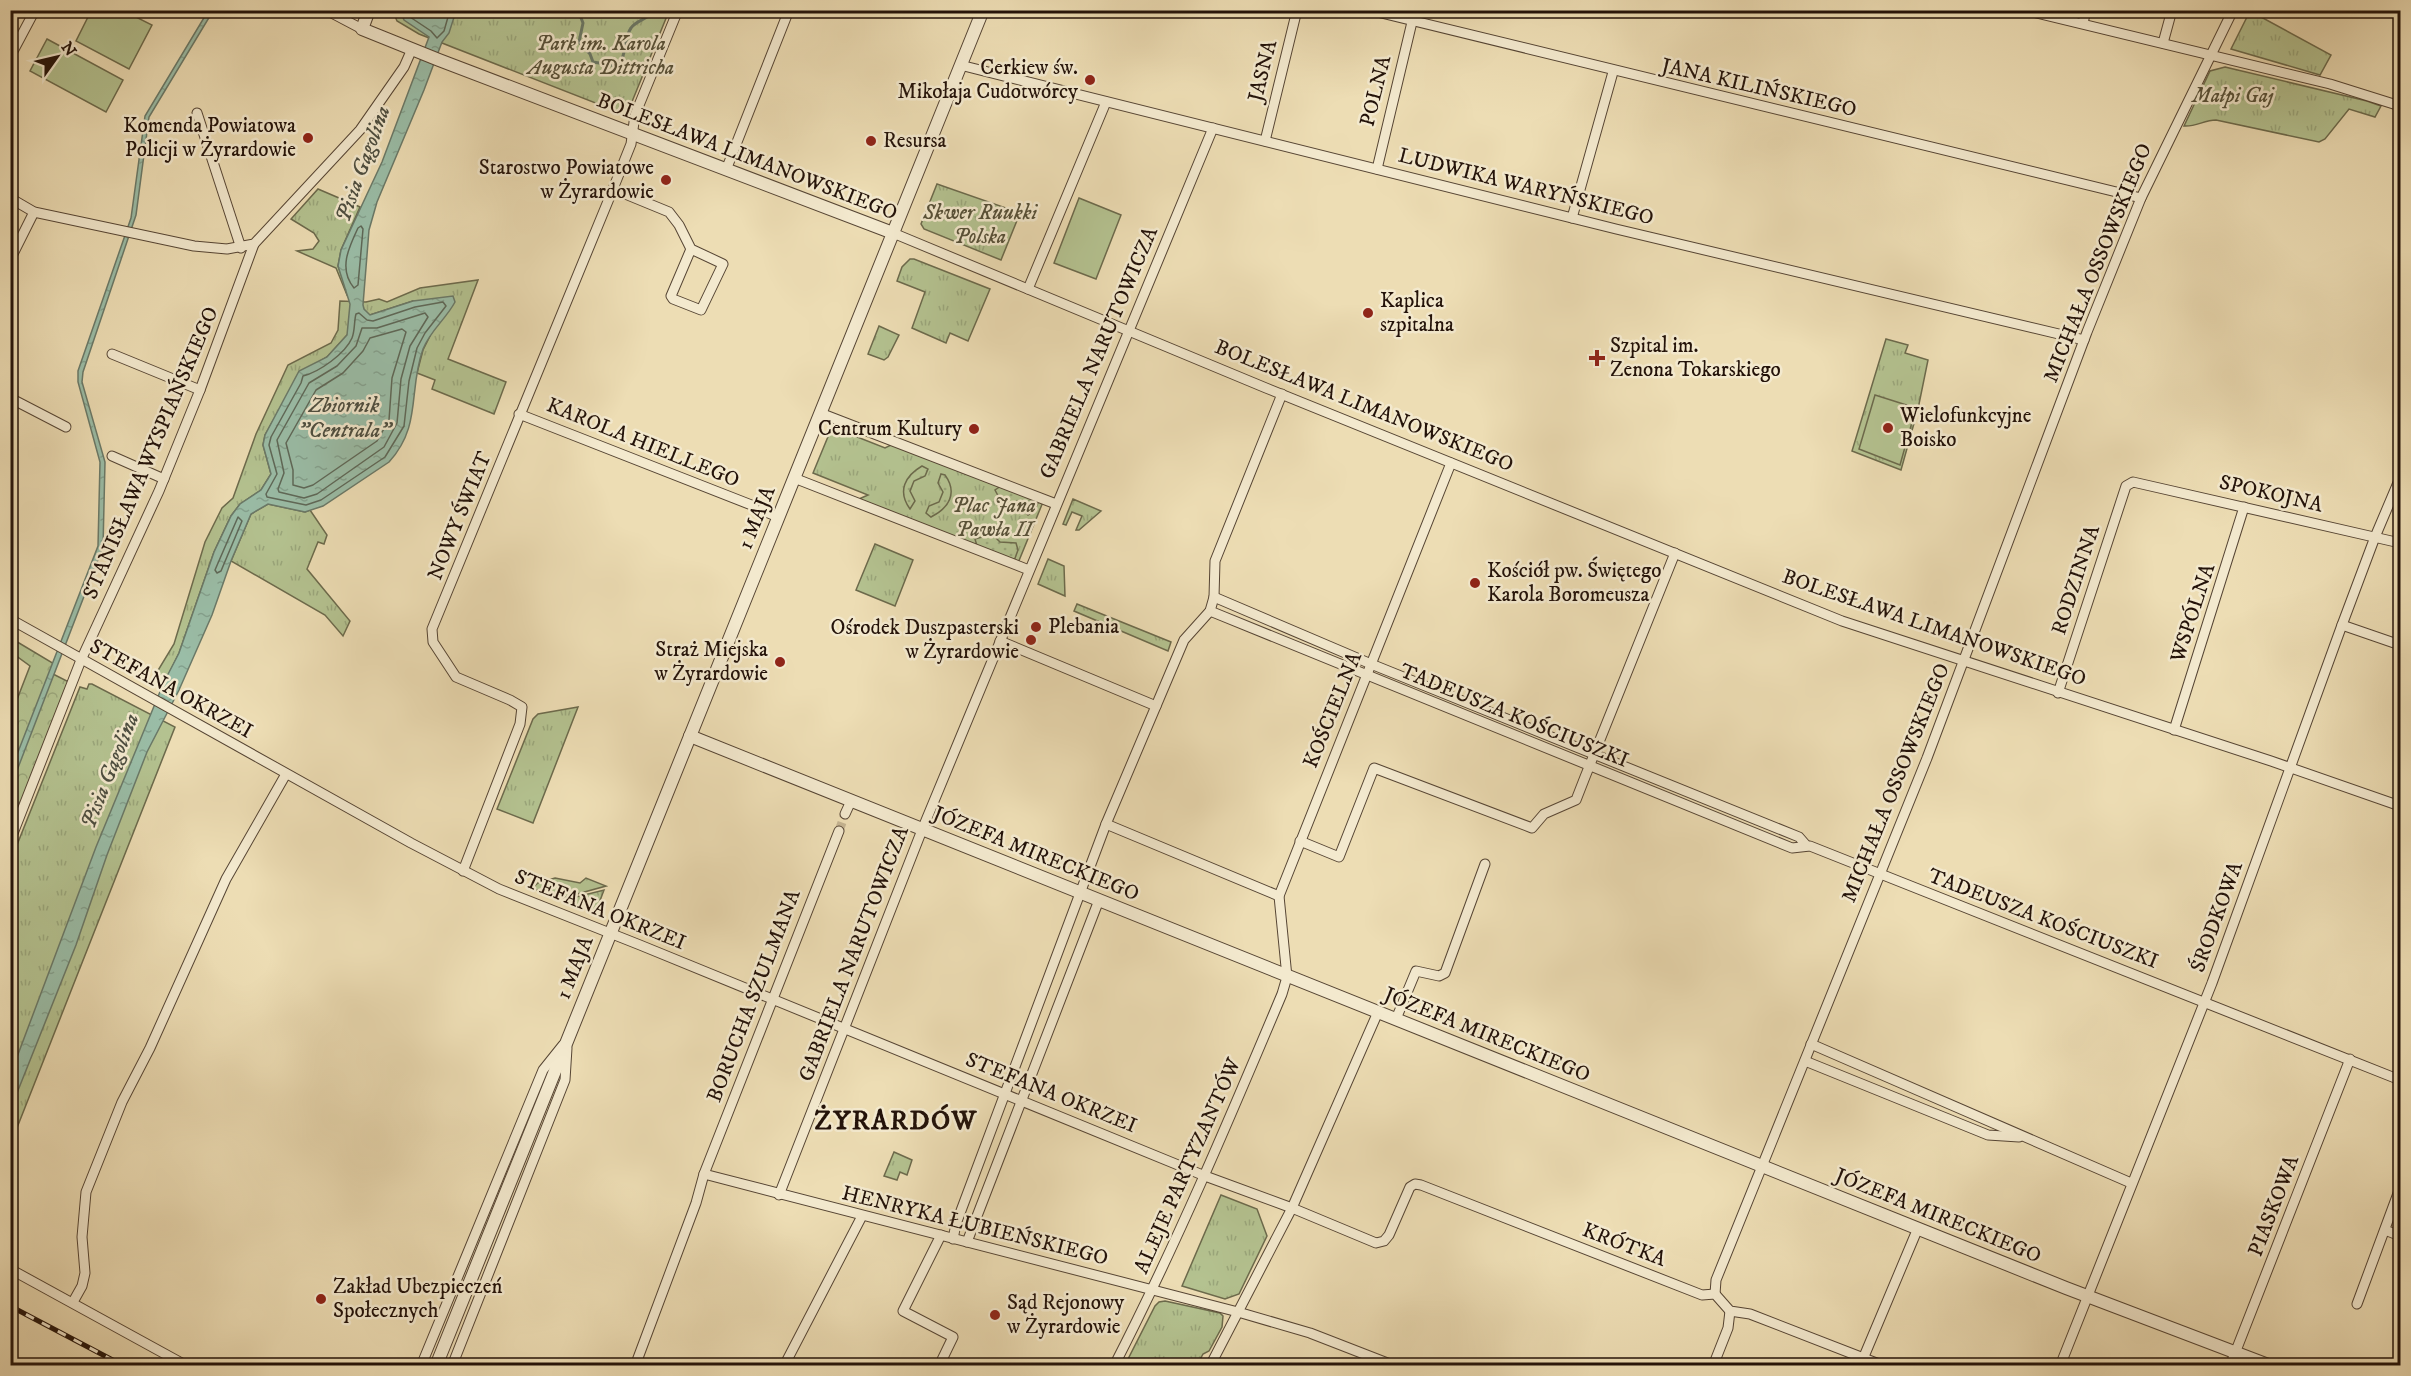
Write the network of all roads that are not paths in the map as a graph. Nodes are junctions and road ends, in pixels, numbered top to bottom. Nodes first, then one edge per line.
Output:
1 (35, 10) edge
2 (326, 10) edge
3 (369, 10) edge
4 (678, 10) edge
5 (789, 10) edge
6 (983, 10) edge
7 (1297, 10) edge
8 (1368, 10) edge
9 (2024, 10) edge
10 (2086, 10) edge
11 (2172, 10) edge
12 (2233, 10) edge
13 (1412, 22) junction
14 (2083, 23) junction
15 (362, 28) junction
16 (2163, 43) junction
17 (415, 50) junction
18 (11, 55) edge
19 (2210, 55) junction
20 (960, 65) junction
21 (1613, 72) junction
22 (1107, 102) junction
23 (2400, 106) edge
24 (197, 113) dead end
25 (1213, 128) junction
26 (632, 134) junction
27 (1265, 141) junction
28 (1377, 169) junction
29 (726, 170) junction
30 (613, 189) junction
31 (10, 198) edge
32 (2141, 198) junction
33 (34, 212) junction
34 (1572, 218) junction
35 (893, 233) junction
36 (254, 244) junction
37 (241, 248) junction
38 (691, 249) junction
39 (10, 260) edge
40 (1028, 289) junction
41 (1128, 331) junction
42 (2084, 340) junction
43 (112, 354) dead end
44 (200, 390) junction
45 (1282, 394) junction
46 (10, 398) edge
47 (820, 413) junction
48 (519, 414) junction
49 (66, 428) dead end
50 (112, 456) dead end
51 (1451, 463) junction
52 (794, 478) junction
53 (2400, 478) edge
54 (164, 479) junction
55 (2133, 482) joint
56 (1056, 504) junction
57 (2244, 507) junction
58 (778, 517) junction
59 (2375, 537) junction
60 (2400, 543) edge
61 (1675, 554) junction
62 (1029, 570) junction
63 (1214, 597) junction
64 (1210, 611) junction
65 (10, 619) edge
66 (2342, 625) junction
67 (1000, 641) junction
68 (2400, 645) edge
69 (81, 660) junction
70 (1965, 660) junction
71 (1371, 664) junction
72 (1366, 676) junction
73 (2058, 693) junction
74 (1156, 706) junction
75 (2174, 730) junction
76 (690, 736) junction
77 (1593, 754) junction
78 (1590, 766) junction
79 (2291, 768) junction
80 (286, 774) junction
81 (851, 801) junction
82 (2400, 806) edge
83 (845, 814) tunnel mouth
84 (1106, 824) junction
85 (922, 830) junction
86 (839, 831) tunnel mouth
87 (10, 841) edge
88 (1300, 841) junction
89 (1806, 845) junction
90 (1485, 864) dead end
91 (463, 871) junction
92 (1879, 873) junction
93 (1081, 893) junction
94 (1279, 896) junction
95 (1099, 900) junction
96 (610, 933) junction
97 (1287, 977) junction
98 (772, 999) junction
99 (2204, 1002) junction
100 (1378, 1012) junction
101 (1396, 1019) junction
102 (845, 1029) junction
103 (567, 1040) junction
104 (1811, 1044) junction
105 (2350, 1059) junction
106 (1805, 1061) junction
107 (2400, 1080) edge
108 (1005, 1094) junction
109 (1021, 1100) junction
110 (2028, 1137) junction
111 (1763, 1166) junction
112 (704, 1174) junction
113 (1205, 1176) junction
114 (2131, 1183) junction
115 (2400, 1188) edge
116 (779, 1195) junction
117 (1292, 1208) junction
118 (862, 1216) junction
119 (1918, 1228) junction
120 (2385, 1230) junction
121 (941, 1235) junction
122 (2400, 1236) edge
123 (953, 1239) junction
124 (968, 1242) junction
125 (10, 1269) edge
126 (1153, 1289) junction
127 (1715, 1294) junction
128 (2087, 1296) junction
129 (73, 1302) junction
130 (2357, 1304) dead end
131 (1730, 1311) junction
132 (1238, 1312) junction
133 (2236, 1352) junction
134 (1862, 1361) edge
135 (187, 1365) edge
136 (421, 1365) edge
137 (436, 1365) edge
138 (452, 1365) edge
139 (635, 1365) edge
140 (784, 1365) edge
141 (939, 1365) edge
142 (1114, 1365) edge
143 (1210, 1365) edge
144 (1394, 1365) edge
145 (1713, 1365) edge
146 (1884, 1365) edge
147 (2060, 1365) edge
148 (2230, 1365) edge
149 (2271, 1365) edge

1 - 18 street
2 - 15 street, BOLESŁAWA LIMANOWSKIEGO
3 - 15 street
4 - 26 street, NOWY ŚWIAT
5 - 29 street
6 - 20 street, 1 MAJA
7 - 27 street, JASNA
8 - 13 street, JANA KILIŃSKIEGO
9 - 14 street
10 - 14 street
11 - 16 street
12 - 19 street, MICHAŁA OSSOWSKIEGO
13 - 21 street, JANA KILIŃSKIEGO
13 - 28 street, POLNA
14 - 16 street
15 - 17 street, BOLESŁAWA LIMANOWSKIEGO
16 - 19 street
17 - 26 street, BOLESŁAWA LIMANOWSKIEGO
17 - 36 street
19 - 23 street
19 - 32 street, MICHAŁA OSSOWSKIEGO
20 - 22 street, LUDWIKA WARYŃSKIEGO
20 - 35 street, 1 MAJA
21 - 32 street, JANA KILIŃSKIEGO
21 - 34 street
22 - 25 street, LUDWIKA WARYŃSKIEGO
22 - 40 street
24 - 37 street
25 - 27 street, LUDWIKA WARYŃSKIEGO
25 - 41 street, GABRIELA NARUTOWICZA
26 - 29 street, BOLESŁAWA LIMANOWSKIEGO
26 - 30 street, NOWY ŚWIAT
27 - 28 street, LUDWIKA WARYŃSKIEGO
28 - 34 street, LUDWIKA WARYŃSKIEGO
29 - 35 street, BOLESŁAWA LIMANOWSKIEGO
30 - 38 street
30 - 48 street, NOWY ŚWIAT
31 - 33 street
32 - 42 street, MICHAŁA OSSOWSKIEGO
33 - 37 street
33 - 39 street
34 - 42 street, LUDWIKA WARYŃSKIEGO
35 - 40 street, BOLESŁAWA LIMANOWSKIEGO
35 - 47 street, 1 MAJA
36 - 37 street
36 - 44 street, STANISŁAWA WYSPIAŃSKIEGO
38 - 38 street
40 - 41 street, BOLESŁAWA LIMANOWSKIEGO
41 - 45 street, BOLESŁAWA LIMANOWSKIEGO
41 - 56 street, GABRIELA NARUTOWICZA
42 - 70 street, MICHAŁA OSSOWSKIEGO
43 - 44 street
44 - 54 street, STANISŁAWA WYSPIAŃSKIEGO
45 - 51 street, BOLESŁAWA LIMANOWSKIEGO
45 - 63 street
46 - 49 street
47 - 52 street, 1 MAJA
47 - 56 street
48 - 58 street, KAROLA HIELLEGO
48 - 91 street, NOWY ŚWIAT
50 - 54 street
51 - 61 street, BOLESŁAWA LIMANOWSKIEGO
51 - 71 street, KOŚCIELNA
52 - 58 street, 1 MAJA
52 - 62 street
53 - 59 street, ŚRODKOWA
54 - 69 street, STANISŁAWA WYSPIAŃSKIEGO
55 - 57 street, SPOKOJNA
55 - 73 street, RODZINNA
56 - 62 street, GABRIELA NARUTOWICZA
57 - 59 street, SPOKOJNA
57 - 75 street, WSPÓLNA
58 - 76 street, 1 MAJA
59 - 60 street, SPOKOJNA
59 - 66 street, ŚRODKOWA
61 - 70 street, BOLESŁAWA LIMANOWSKIEGO
61 - 77 street
62 - 67 street, GABRIELA NARUTOWICZA
63 - 64 street
63 - 71 street, TADEUSZA KOŚCIUSZKI
64 - 72 street, TADEUSZA KOŚCIUSZKI
64 - 74 street
65 - 69 street, STEFANA OKRZEI
66 - 68 street
66 - 79 street, ŚRODKOWA
67 - 74 street
67 - 85 street, GABRIELA NARUTOWICZA
69 - 80 street, STEFANA OKRZEI
69 - 87 street, STANISŁAWA WYSPIAŃSKIEGO
70 - 73 street, BOLESŁAWA LIMANOWSKIEGO
70 - 92 street, MICHAŁA OSSOWSKIEGO
71 - 72 street, KOŚCIELNA
71 - 77 street, TADEUSZA KOŚCIUSZKI
72 - 78 street, TADEUSZA KOŚCIUSZKI
72 - 88 street, KOŚCIELNA
73 - 75 street, BOLESŁAWA LIMANOWSKIEGO
74 - 84 street
75 - 79 street, BOLESŁAWA LIMANOWSKIEGO
76 - 81 street, JÓZEFA MIRECKIEGO
76 - 96 street, 1 MAJA
77 - 78 street
77 - 89 street, TADEUSZA KOŚCIUSZKI
78 - 88 street
78 - 89 street, TADEUSZA KOŚCIUSZKI
79 - 82 street, BOLESŁAWA LIMANOWSKIEGO
79 - 99 street, ŚRODKOWA
80 - 91 street, STEFANA OKRZEI
80 - 129 street
81 - 83 street
81 - 85 street, JÓZEFA MIRECKIEGO
84 - 93 street
84 - 94 street
85 - 93 street, JÓZEFA MIRECKIEGO
85 - 102 street, GABRIELA NARUTOWICZA
86 - 98 street, BORUCHA SZULMANA
88 - 94 street, KOŚCIELNA
89 - 92 street, TADEUSZA KOŚCIUSZKI
90 - 101 street
91 - 96 street, STEFANA OKRZEI
92 - 99 street, TADEUSZA KOŚCIUSZKI
92 - 104 street, MICHAŁA OSSOWSKIEGO
93 - 95 street, JÓZEFA MIRECKIEGO
93 - 108 street
94 - 97 street, KOŚCIELNA
95 - 97 street, JÓZEFA MIRECKIEGO
95 - 109 street
96 - 98 street, STEFANA OKRZEI
96 - 103 street, 1 MAJA
97 - 100 street, JÓZEFA MIRECKIEGO
97 - 113 street, ALEJE PARTYZANTÓW
98 - 102 street, STEFANA OKRZEI
98 - 112 street, BORUCHA SZULMANA
99 - 105 street, TADEUSZA KOŚCIUSZKI
99 - 114 street, ŚRODKOWA
100 - 101 street, JÓZEFA MIRECKIEGO
100 - 117 street
101 - 111 street, JÓZEFA MIRECKIEGO
102 - 108 street, STEFANA OKRZEI
102 - 116 street, GABRIELA NARUTOWICZA
103 - 136 street, 1 MAJA
103 - 137 street, 1 MAJA
103 - 138 street, 1 MAJA
104 - 106 street, MICHAŁA OSSOWSKIEGO
104 - 110 street
105 - 107 street, TADEUSZA KOŚCIUSZKI
105 - 133 street, PIASKOWA
106 - 110 street
106 - 111 street, MICHAŁA OSSOWSKIEGO
108 - 109 street, STEFANA OKRZEI
108 - 123 street
109 - 113 street, STEFANA OKRZEI
109 - 124 street
110 - 114 street
111 - 119 street, JÓZEFA MIRECKIEGO
111 - 127 street, MICHAŁA OSSOWSKIEGO
112 - 116 street, HENRYKA ŁUBIEŃSKIEGO
112 - 139 street, BORUCHA SZULMANA
113 - 117 street, STEFANA OKRZEI
113 - 126 street, ALEJE PARTYZANTÓW
114 - 128 street, ŚRODKOWA
115 - 120 street
116 - 118 street, HENRYKA ŁUBIEŃSKIEGO
117 - 127 street, KRÓTKA
117 - 132 street
118 - 121 street, HENRYKA ŁUBIEŃSKIEGO
118 - 140 street
119 - 128 street, JÓZEFA MIRECKIEGO
119 - 134 street
120 - 122 street
120 - 130 street
121 - 123 street, HENRYKA ŁUBIEŃSKIEGO
121 - 141 street
123 - 124 street, HENRYKA ŁUBIEŃSKIEGO
124 - 126 street, HENRYKA ŁUBIEŃSKIEGO
125 - 129 street
126 - 132 street, HENRYKA ŁUBIEŃSKIEGO
126 - 142 street, ALEJE PARTYZANTÓW
127 - 131 street
128 - 133 street, JÓZEFA MIRECKIEGO
128 - 147 street, ŚRODKOWA
129 - 135 street
131 - 134 street
131 - 145 street
132 - 143 street
132 - 144 street, HENRYKA ŁUBIEŃSKIEGO
133 - 148 street, PIASKOWA
133 - 149 street, JÓZEFA MIRECKIEGO
134 - 146 street

